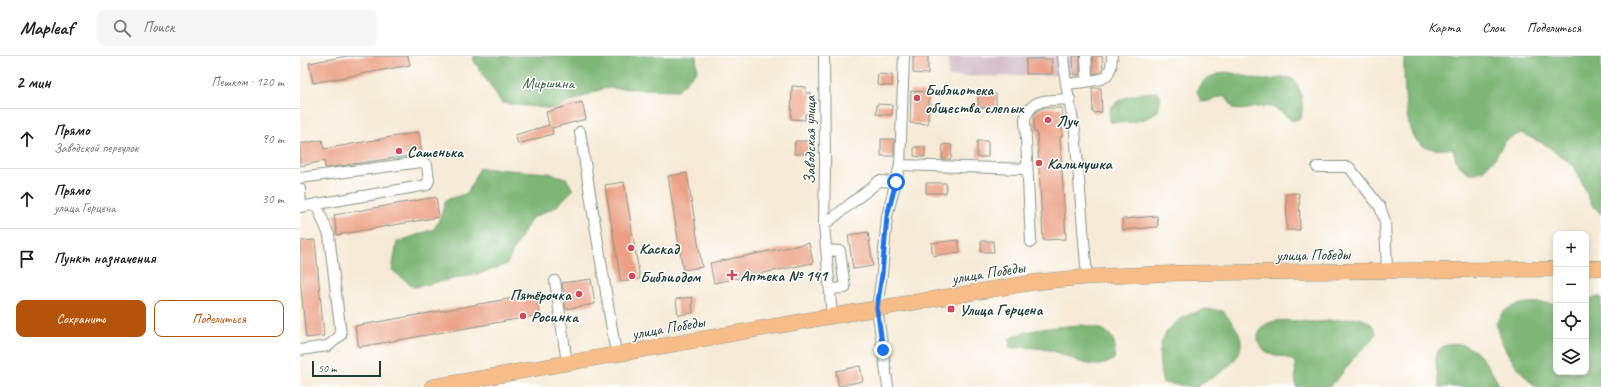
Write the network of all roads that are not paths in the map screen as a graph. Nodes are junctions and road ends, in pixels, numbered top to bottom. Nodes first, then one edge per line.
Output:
1 (824, 56) edge
2 (904, 56) edge
3 (1063, 56) edge
4 (1086, 56) edge
5 (1112, 56) edge
6 (1085, 82) junction
7 (1066, 84) junction
8 (1070, 99) junction
9 (580, 132) dead end
10 (900, 165) junction
11 (1317, 167) dead end
12 (1027, 169) junction
13 (300, 178) edge
14 (896, 182) junction
15 (300, 189) edge
16 (316, 204) junction
17 (301, 207) edge
18 (824, 225) junction
19 (1031, 242) dead end
20 (826, 250) junction
21 (1589, 268) edge
22 (1601, 268) edge
23 (1553, 269) edge
24 (1387, 271) junction
25 (1087, 278) junction
26 (556, 281) dead end
27 (830, 289) junction
28 (877, 308) junction
29 (832, 316) junction
30 (300, 350) edge
31 (616, 354) junction
32 (567, 363) junction
33 (454, 385) edge
34 (432, 387) edge
35 (888, 387) edge

1 - 18 street, Заводская улица
2 - 10 street
3 - 7 street
4 - 6 street
5 - 6 street
6 - 7 street
7 - 8 street
8 - 12 street
8 - 25 street
9 - 31 street
10 - 12 street
10 - 14 street
11 - 24 street
12 - 19 street
13 - 16 street
14 - 18 street
14 - 28 street
15 - 17 street
16 - 17 street
16 - 30 street
18 - 20 street, Заводская улица
20 - 27 street, Заводская улица
20 - 27 street
21 - 22 highway
23 - 24 highway, улица Победы
24 - 25 highway, улица Победы
25 - 28 highway, улица Победы
26 - 32 street
27 - 29 street, Заводская улица
28 - 29 highway, улица Победы
28 - 35 street
29 - 31 highway, улица Победы
31 - 32 highway, улица Победы
32 - 33 highway, улица Победы
33 - 34 highway, улица Победы

